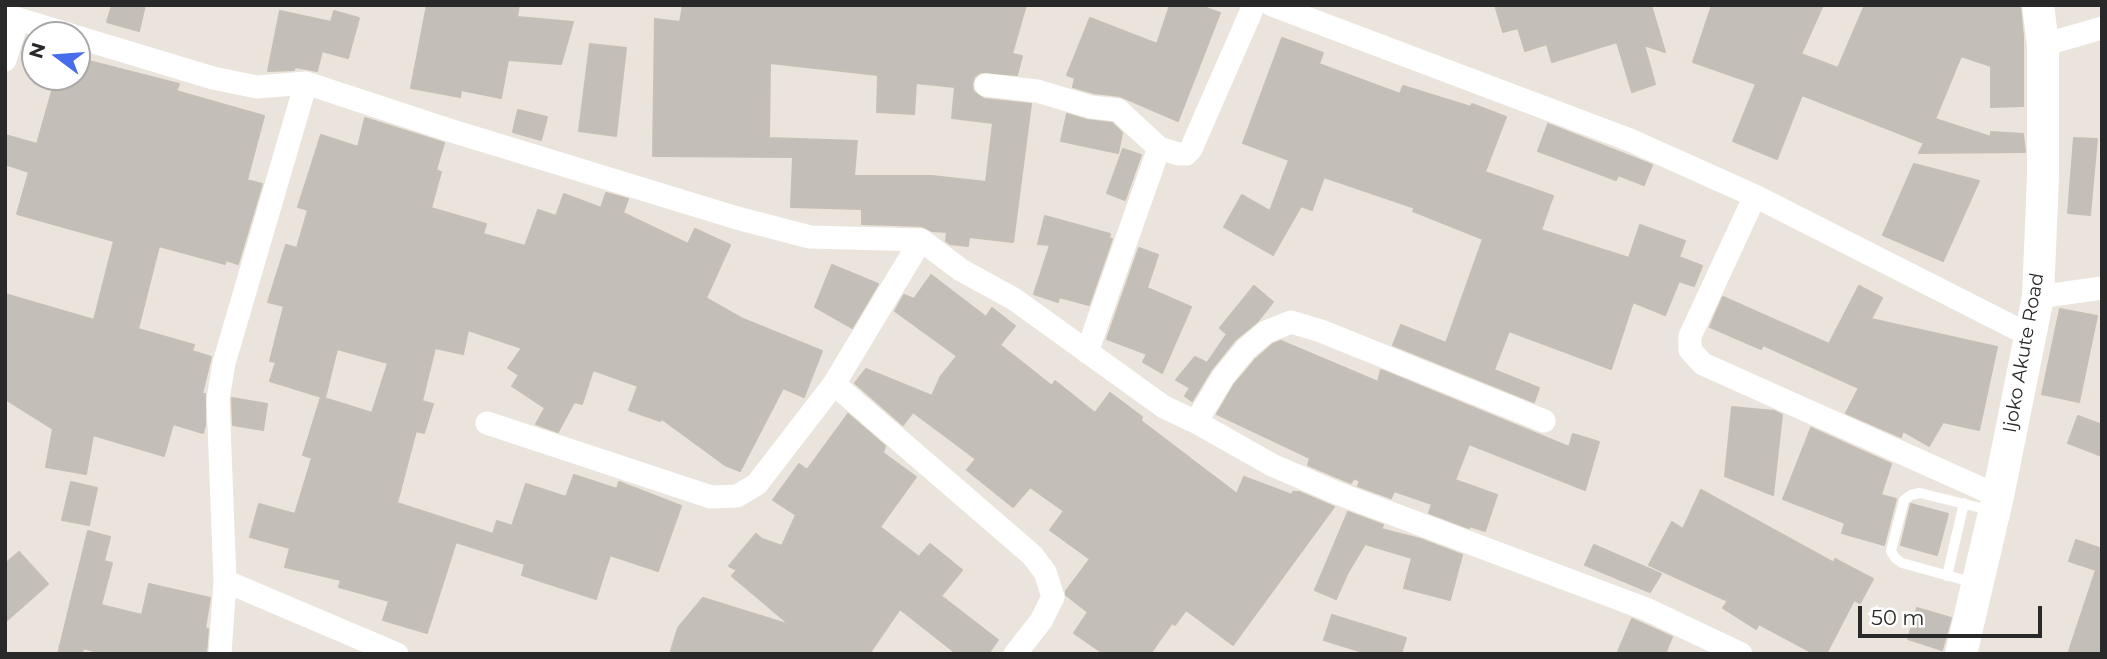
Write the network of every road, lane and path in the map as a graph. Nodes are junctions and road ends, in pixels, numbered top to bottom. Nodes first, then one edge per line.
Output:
1 (1254, 5) edge
2 (1272, 5) edge
3 (2038, 5) edge
4 (12, 17) edge
5 (2102, 28) edge
6 (91, 41) edge
7 (2043, 45) junction
8 (5, 60) edge
9 (306, 83) junction
10 (986, 85) dead end
11 (1159, 148) junction
12 (1755, 195) junction
13 (921, 240) junction
14 (2102, 288) edge
15 (2038, 297) junction
16 (2029, 335) junction
17 (1087, 352) junction
18 (834, 384) junction
19 (1544, 421) dead end
20 (1196, 422) junction
21 (487, 423) dead end
22 (1964, 503) junction
23 (1997, 504) junction
24 (1947, 576) junction
25 (225, 581) junction
26 (1978, 584) junction
27 (220, 654) edge
28 (397, 654) edge
29 (1015, 654) edge
30 (1741, 654) edge
31 (1961, 654) edge

1 - 11 street
2 - 12 street
3 - 7 main road, Ijoko Akute Road
4 - 8 street
5 - 7 street
6 - 9 street
7 - 15 main road, Ijoko Akute Road
9 - 13 street
9 - 25 street
10 - 11 street
11 - 17 street
12 - 16 street
12 - 23 street
13 - 17 street
13 - 18 street
14 - 15 street
15 - 16 main road, Ijoko Akute Road
16 - 23 main road, Ijoko Akute Road
17 - 20 street
18 - 21 street
18 - 29 street
19 - 20 street
20 - 30 street
22 - 23 lane
22 - 24 lane
22 - 24 lane
23 - 26 main road, Ijoko Akute Road
24 - 26 lane
25 - 27 street
25 - 28 street
26 - 31 main road, Ijoko Akute Road

